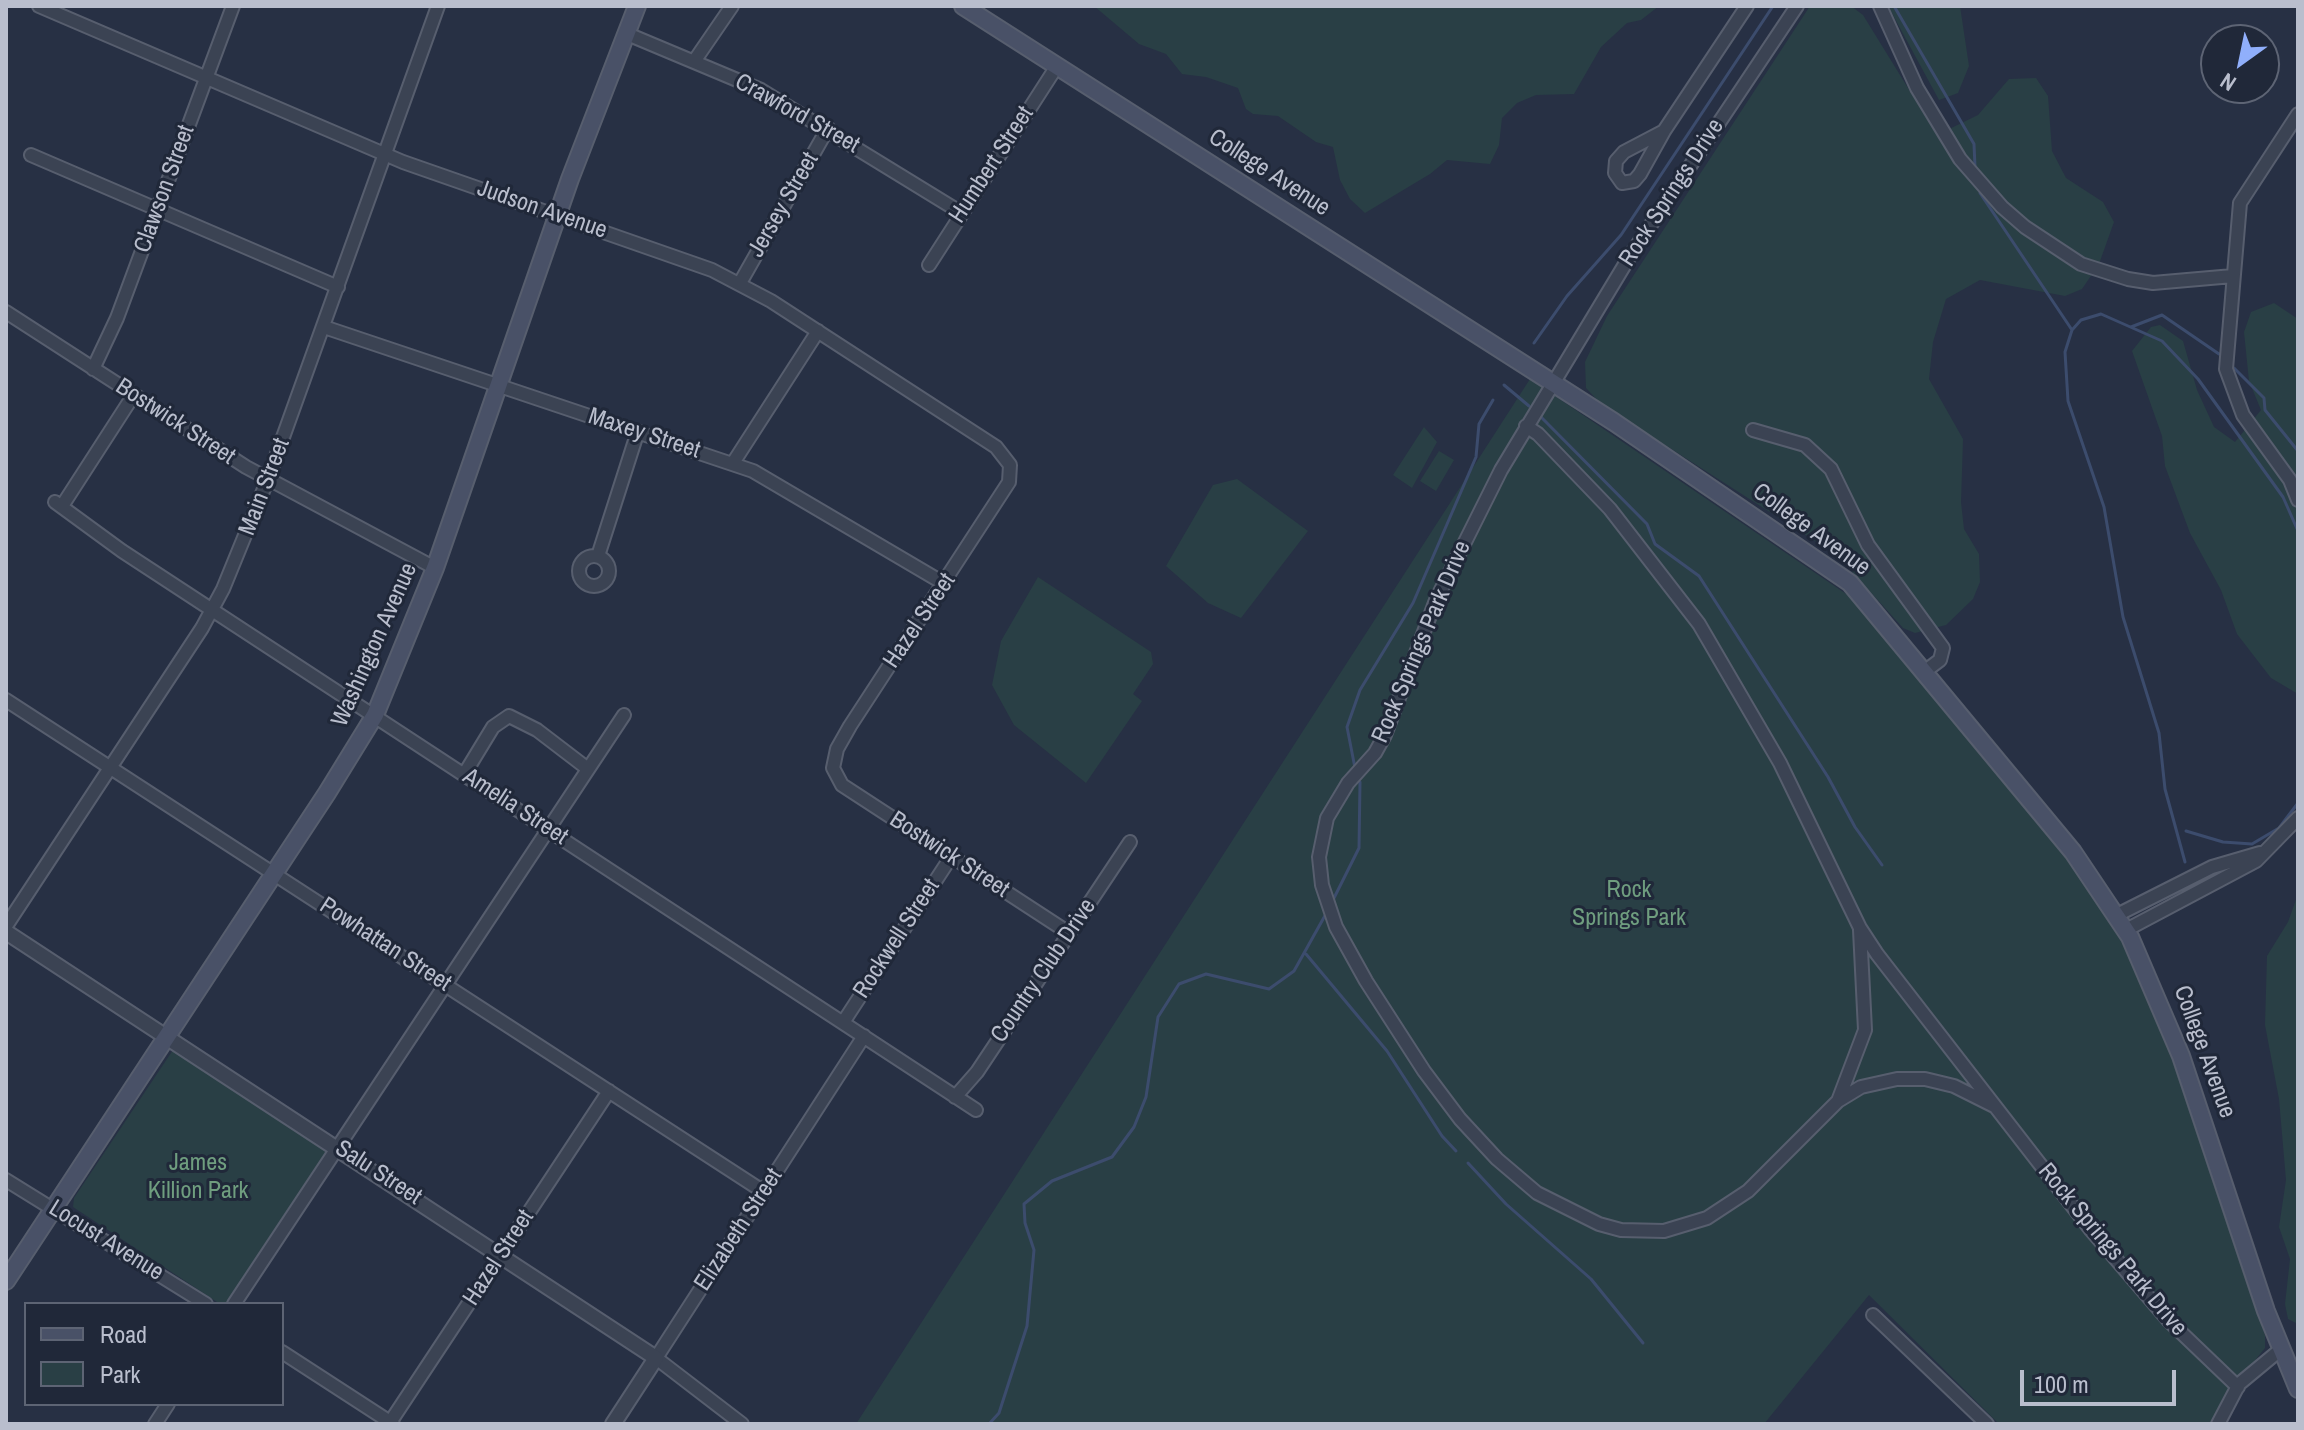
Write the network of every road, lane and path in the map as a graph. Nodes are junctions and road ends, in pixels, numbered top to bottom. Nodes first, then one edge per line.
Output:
1 (39, 6) edge
2 (233, 6) edge
3 (438, 6) edge
4 (637, 6) edge
5 (732, 6) edge
6 (963, 6) edge
7 (1747, 6) edge
8 (1797, 6) edge
9 (1880, 6) edge
10 (625, 33) junction
11 (695, 60) junction
12 (1057, 66) junction
13 (207, 77) junction
14 (2298, 114) edge
15 (828, 128) junction
16 (1664, 131) junction
17 (384, 154) junction
18 (31, 155) dead end
19 (157, 210) junction
20 (960, 212) junction
21 (557, 216) junction
22 (929, 265) dead end
23 (2233, 276) junction
24 (740, 283) junction
25 (338, 287) junction
26 (6, 312) edge
27 (324, 327) junction
28 (818, 331) junction
29 (93, 369) junction
30 (1553, 384) junction
31 (499, 387) junction
32 (133, 396) junction
33 (1526, 426) junction
34 (1753, 430) dead end
35 (638, 431) junction
36 (733, 463) junction
37 (1011, 471) joint
38 (268, 479) junction
39 (2298, 500) edge
40 (598, 556) dead end
41 (435, 568) junction
42 (945, 584) junction
43 (212, 611) junction
44 (1924, 672) junction
45 (6, 700) edge
46 (375, 715) junction
47 (624, 715) dead end
48 (110, 768) junction
49 (588, 769) junction
50 (465, 773) junction
51 (834, 773) joint
52 (2298, 818) edge
53 (548, 829) junction
54 (1130, 842) dead end
55 (2263, 853) junction
56 (951, 857) junction
57 (274, 873) junction
58 (2117, 915) junction
59 (1860, 928) junction
60 (6, 929) edge
61 (2126, 930) junction
62 (1069, 933) junction
63 (445, 983) junction
64 (844, 1021) junction
65 (166, 1036) junction
66 (864, 1036) junction
67 (609, 1091) junction
68 (955, 1097) junction
69 (1838, 1101) junction
70 (1994, 1106) junction
71 (976, 1110) dead end
72 (337, 1147) junction
73 (6, 1180) edge
74 (764, 1192) junction
75 (54, 1208) junction
76 (502, 1254) junction
77 (6, 1281) edge
78 (203, 1302) edge
79 (235, 1302) edge
80 (1873, 1315) dead end
81 (2280, 1350) junction
82 (284, 1353) edge
83 (656, 1358) junction
84 (2238, 1387) junction
85 (2298, 1389) edge
86 (167, 1406) edge
87 (391, 1423) edge
88 (155, 1424) edge
89 (613, 1424) edge
90 (742, 1424) edge
91 (1987, 1424) edge
92 (2218, 1424) edge

1 - 13 street, Judson Avenue
2 - 13 street, Clawson Street
3 - 17 street, Main Street
4 - 10 main road, Washington Avenue
5 - 11 street
6 - 12 main road, College Avenue
7 - 16 street
8 - 30 street, Rock Springs Drive
9 - 23 street
10 - 11 street, Crawford Street
10 - 21 main road, Washington Avenue
11 - 15 street, Crawford Street
12 - 20 street, Humbert Street
12 - 30 main road, College Avenue
13 - 17 street, Judson Avenue
13 - 19 street, Clawson Street
14 - 23 street
15 - 20 street, Crawford Street
15 - 24 street, Jersey Street
16 - 16 street
17 - 21 street, Judson Avenue
17 - 25 street, Main Street
18 - 19 street
19 - 25 street
19 - 29 street, Clawson Street
20 - 22 street, Humbert Street
21 - 24 street, Judson Avenue
21 - 31 main road, Washington Avenue
23 - 39 street
24 - 28 street, Judson Avenue
25 - 27 street, Main Street
26 - 29 street, Bostwick Street
27 - 31 street, Maxey Street
27 - 38 street, Main Street
28 - 36 street
28 - 37 street, Judson Avenue
29 - 32 street, Bostwick Street
30 - 33 street, Rock Springs Park Drive
30 - 44 main road, College Avenue
31 - 35 street, Maxey Street
31 - 41 main road, Washington Avenue
32 - 38 street, Bostwick Street
32 - 43 street, Amelia Street
33 - 59 street, Rock Springs Park Drive
33 - 69 street, Rock Springs Park Drive
34 - 44 street
35 - 36 street, Maxey Street
35 - 40 street
36 - 42 street, Maxey Street
37 - 42 street, Hazel Street
38 - 41 street, Bostwick Street
38 - 43 street, Main Street
41 - 46 main road, Washington Avenue
42 - 51 street, Hazel Street
43 - 46 street, Amelia Street
43 - 48 street, Main Street
44 - 58 main road, College Avenue
45 - 48 street, Powhattan Street
46 - 50 street, Amelia Street
46 - 57 main road, Washington Avenue
47 - 49 street
48 - 57 street, Powhattan Street
48 - 60 street, Main Street
49 - 50 street
49 - 53 street
50 - 53 street, Amelia Street
51 - 56 street, Bostwick Street
52 - 55 street
53 - 63 street
53 - 64 street, Amelia Street
54 - 62 street, Country Club Drive
55 - 58 street
55 - 61 street
56 - 62 street, Bostwick Street
56 - 64 street, Rockwell Street
57 - 63 street, Powhattan Street
57 - 65 main road, Washington Avenue
58 - 61 main road, College Avenue
59 - 69 street, Rock Springs Park Drive
59 - 70 street, Rock Springs Park Drive
60 - 65 street, Salu Street
61 - 81 main road, College Avenue
62 - 68 street, Country Club Drive
63 - 67 street, Powhattan Street
63 - 72 street
64 - 66 street, Amelia Street
65 - 72 street, Salu Street
65 - 75 main road, Washington Avenue
66 - 68 street, Amelia Street
66 - 74 street, Elizabeth Street
67 - 74 street, Powhattan Street
67 - 76 street, Hazel Street
68 - 71 street, Amelia Street
69 - 70 street, Rock Springs Park Drive
70 - 84 street, Rock Springs Park Drive
72 - 76 street, Salu Street
72 - 79 street
73 - 75 street, Locust Avenue
74 - 83 street, Elizabeth Street
75 - 77 main road, Washington Avenue
75 - 78 street, Locust Avenue
76 - 83 street, Salu Street
76 - 87 street, Hazel Street
80 - 91 street
81 - 84 street
81 - 85 main road, College Avenue
82 - 87 street
83 - 89 street, Elizabeth Street
83 - 90 street, Salu Street
84 - 92 street
86 - 88 street

